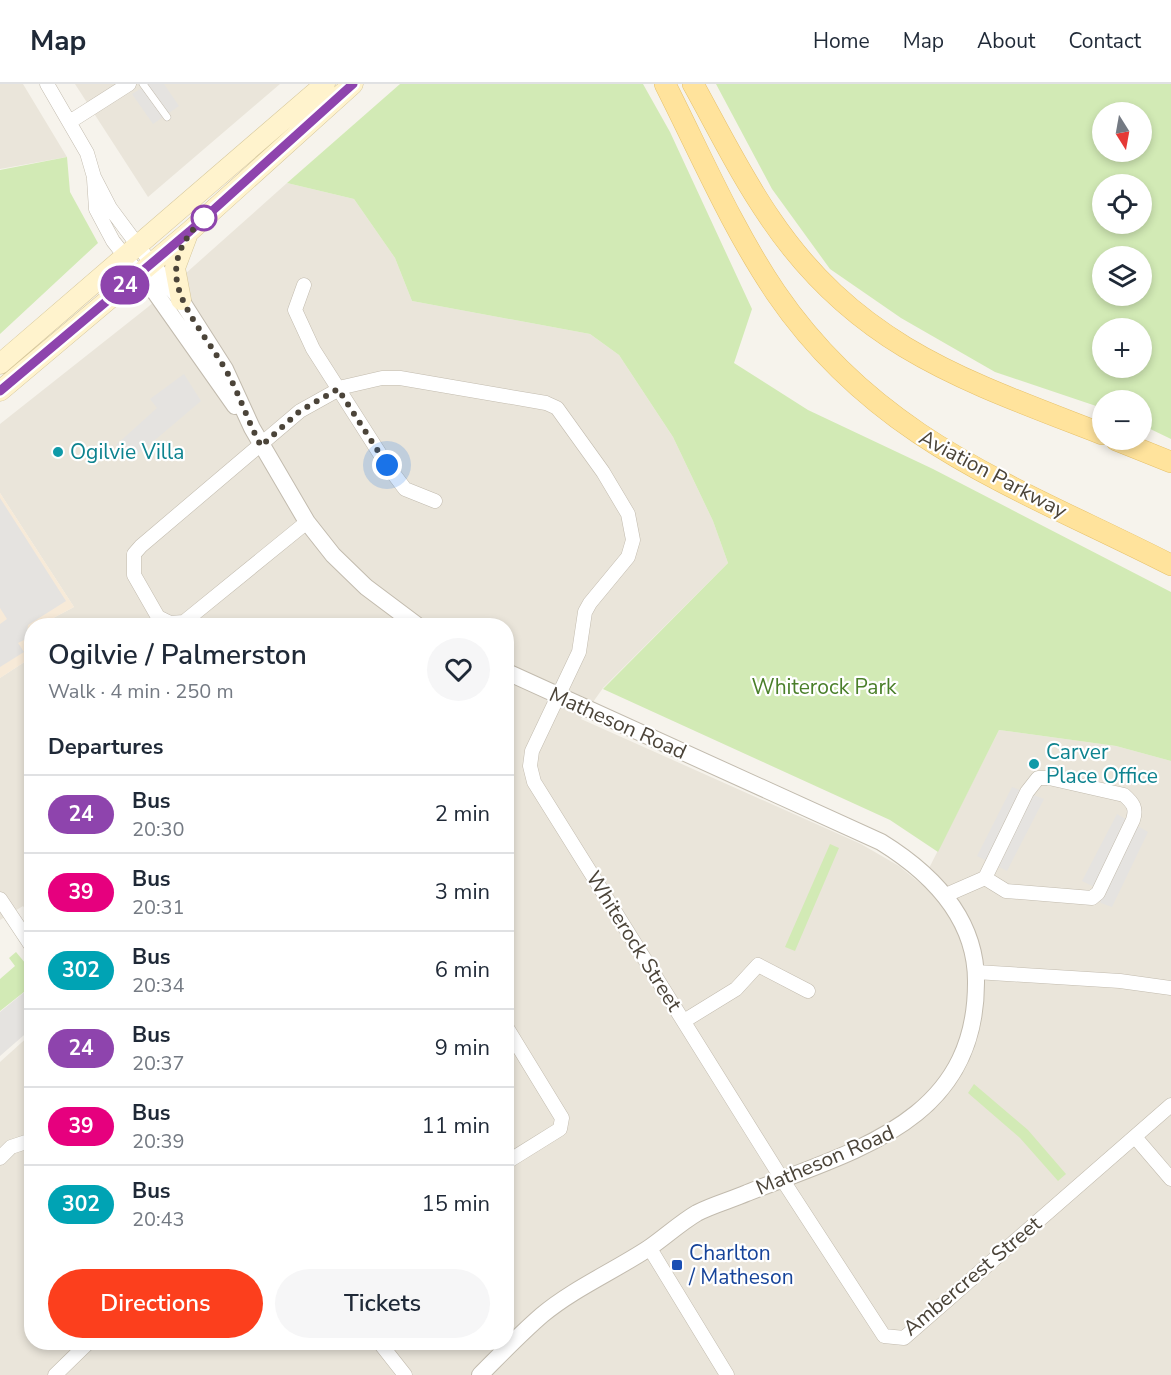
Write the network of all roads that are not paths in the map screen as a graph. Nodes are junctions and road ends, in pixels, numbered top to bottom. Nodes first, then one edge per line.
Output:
1 (47, 84) edge
2 (129, 84) edge
3 (143, 84) edge
4 (325, 84) edge
5 (353, 84) edge
6 (665, 84) edge
7 (693, 84) edge
8 (167, 117) dead end
9 (71, 121) junction
10 (190, 231) junction
11 (130, 250) junction
12 (145, 269) junction
13 (304, 285) dead end
14 (181, 300) junction
15 (0, 364) edge
16 (338, 389) junction
17 (0, 391) edge
18 (252, 428) junction
19 (1092, 430) edge
20 (261, 446) junction
21 (1141, 450) edge
22 (1171, 462) edge
23 (435, 501) dead end
24 (307, 522) junction
25 (1171, 564) edge
26 (158, 617) edge
27 (189, 618) edge
28 (407, 618) edge
29 (514, 675) edge
30 (558, 696) junction
31 (985, 878) junction
32 (946, 895) junction
33 (2, 906) edge
34 (24, 936) edge
35 (976, 972) junction
36 (1171, 988) edge
37 (808, 991) dead end
38 (684, 1021) junction
39 (514, 1039) edge
40 (1171, 1105) edge
41 (1135, 1137) junction
42 (24, 1143) edge
43 (0, 1158) edge
44 (514, 1158) edge
45 (782, 1179) junction
46 (1171, 1179) edge
47 (649, 1248) junction
48 (514, 1342) edge
49 (81, 1350) edge
50 (385, 1350) edge
51 (506, 1350) edge
52 (723, 1374) edge
53 (55, 1375) edge
54 (405, 1375) edge
55 (480, 1375) edge

1 - 9 street
2 - 9 street
3 - 8 lane
4 - 11 main road
5 - 10 main road
6 - 25 main road, Aviation Parkway
7 - 19 main road
9 - 11 street
10 - 12 main road
10 - 14 main road
11 - 12 street
11 - 15 main road
12 - 14 street
12 - 17 main road
12 - 18 street
13 - 16 street
14 - 18 street
16 - 20 street, Whiterock Street
16 - 23 street
16 - 30 street, Whiterock Street
18 - 20 street
20 - 24 street
20 - 26 street, Whiterock Street
21 - 22 main road
24 - 27 street
24 - 28 street
29 - 30 street, Matheson Road
30 - 32 street, Matheson Road
30 - 38 street, Whiterock Street
31 - 31 street
31 - 32 street
32 - 35 street, Matheson Road
33 - 34 street
35 - 36 street
35 - 45 street, Matheson Road
37 - 38 street
38 - 45 street, Whiterock Street
39 - 44 street
40 - 41 street, Ambercrest Street
41 - 45 street, Ambercrest Street
41 - 46 street
42 - 43 street
45 - 47 street, Matheson Road
47 - 48 street, Matheson Road
47 - 52 street
49 - 53 street
50 - 54 street
51 - 55 street, Matheson Road

